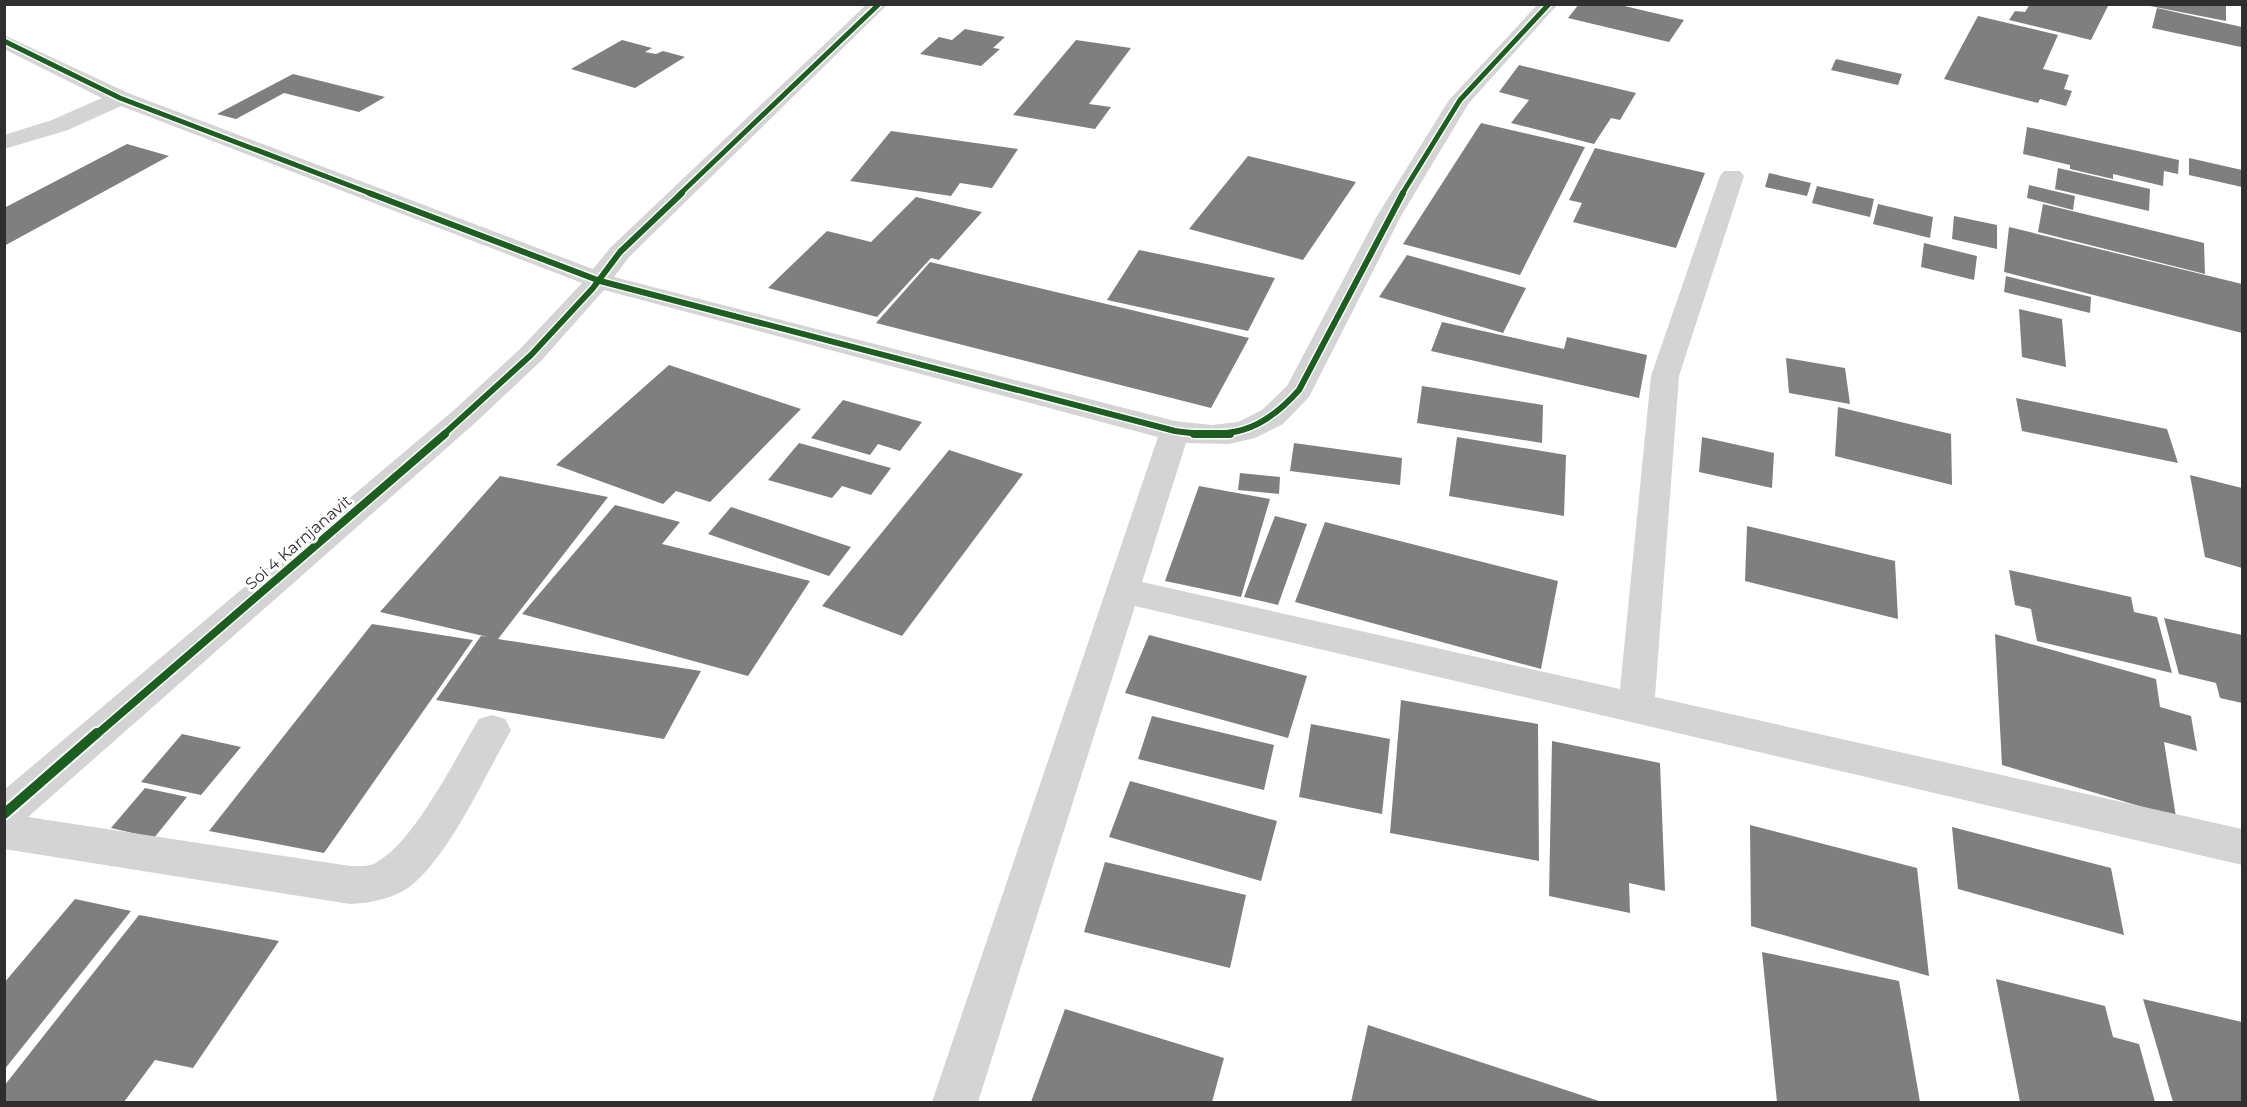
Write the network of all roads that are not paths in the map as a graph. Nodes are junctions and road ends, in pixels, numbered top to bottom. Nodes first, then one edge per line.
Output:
1 (879, 4) edge
2 (1549, 4) edge
3 (4, 41) edge
4 (120, 98) junction
5 (4, 142) edge
6 (1732, 176) dead end
7 (600, 281) junction
8 (1175, 431) junction
9 (1124, 591) junction
10 (1636, 709) junction
11 (492, 730) dead end
12 (4, 814) edge
13 (4, 831) edge
14 (2242, 847) edge
15 (955, 1102) edge

1 - 7 street, Soi 4 Karnjanavit
2 - 8 street
3 - 4 street
4 - 5 street
4 - 7 street
6 - 10 street
7 - 8 street
7 - 12 street, Soi 4 Karnjanavit
8 - 9 street
9 - 10 street
9 - 15 street
10 - 14 street
11 - 13 street

